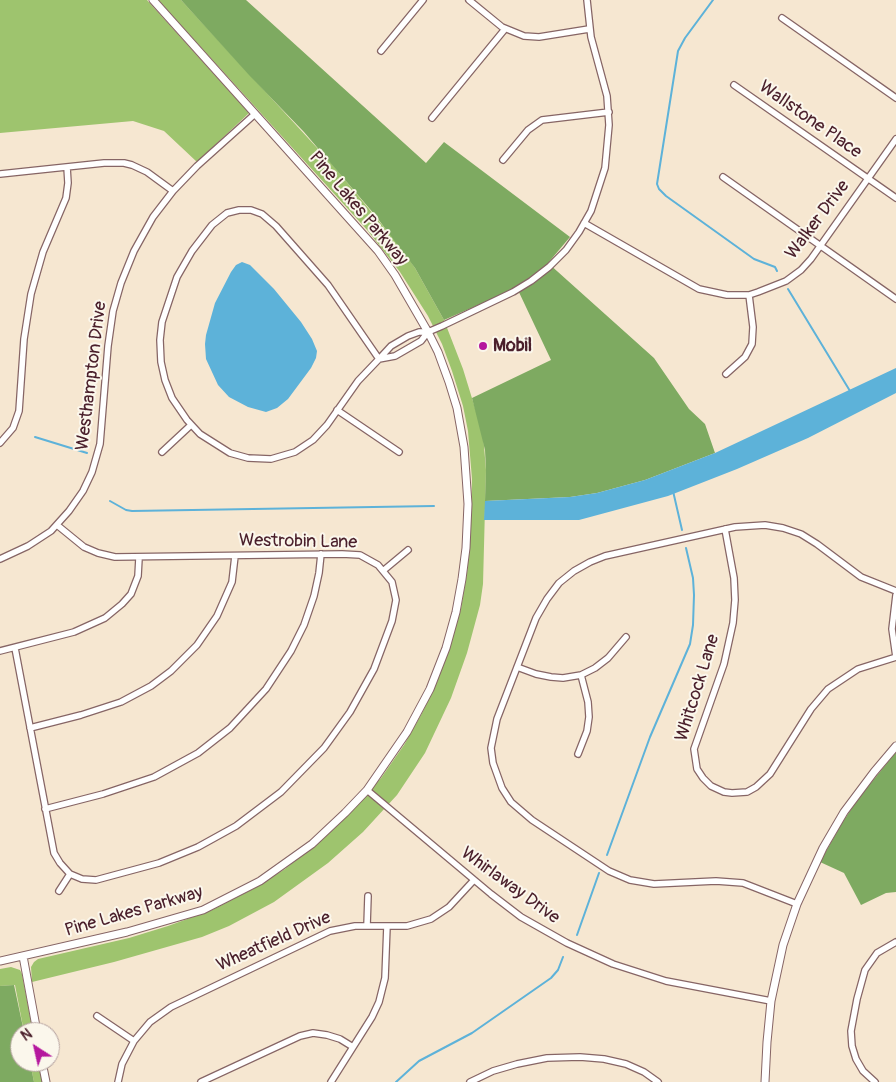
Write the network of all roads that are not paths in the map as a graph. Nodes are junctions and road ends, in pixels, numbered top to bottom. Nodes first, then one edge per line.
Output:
1 (153, 0) edge
2 (423, 0) edge
3 (469, 0) edge
4 (587, 0) edge
5 (782, 18) dead end
6 (505, 29) junction
7 (590, 29) junction
8 (380, 52) dead end
9 (734, 85) dead end
10 (896, 98) edge
11 (609, 112) junction
12 (255, 114) junction
13 (432, 118) dead end
14 (896, 139) edge
15 (503, 160) dead end
16 (67, 166) junction
17 (0, 174) edge
18 (723, 177) dead end
19 (868, 179) junction
20 (173, 191) junction
21 (896, 198) edge
22 (584, 223) junction
23 (821, 246) junction
24 (749, 294) junction
25 (896, 298) edge
26 (428, 332) junction
27 (379, 359) junction
28 (726, 374) dead end
29 (337, 410) junction
30 (191, 425) junction
31 (0, 443) edge
32 (162, 452) dead end
33 (399, 452) dead end
34 (57, 525) junction
35 (724, 529) junction
36 (408, 550) dead end
37 (321, 554) junction
38 (235, 556) junction
39 (139, 558) junction
40 (0, 559) edge
41 (384, 570) junction
42 (896, 593) edge
43 (626, 637) dead end
44 (15, 648) junction
45 (0, 651) edge
46 (896, 657) edge
47 (517, 667) junction
48 (581, 675) junction
49 (30, 728) junction
50 (896, 746) edge
51 (578, 754) dead end
52 (366, 790) junction
53 (46, 809) junction
54 (70, 874) junction
55 (474, 880) junction
56 (59, 891) dead end
57 (368, 896) dead end
58 (797, 904) junction
59 (367, 926) junction
60 (387, 926) junction
61 (896, 942) edge
62 (23, 956) junction
63 (0, 961) edge
64 (771, 1001) junction
65 (97, 1016) dead end
66 (35, 1022) edge
67 (134, 1041) junction
68 (353, 1047) junction
69 (121, 1082) edge
70 (201, 1082) edge
71 (331, 1082) edge
72 (470, 1082) edge
73 (658, 1082) edge
74 (765, 1082) edge
75 (875, 1082) edge

1 - 12 street, Pine Lakes Parkway
2 - 8 street
3 - 6 street
4 - 7 street
5 - 10 street
6 - 7 street
6 - 13 street
7 - 11 street
9 - 19 street, Wallstone Place
11 - 15 street
11 - 22 street
12 - 20 street, Westhampton Drive
12 - 26 street, Pine Lakes Parkway
14 - 19 street, Walker Drive
16 - 17 street
16 - 20 street
16 - 31 street
18 - 23 street
19 - 21 street, Wallstone Place
19 - 23 street, Walker Drive
20 - 34 street, Westhampton Drive
22 - 24 street, Walker Drive
22 - 26 street
23 - 24 street, Walker Drive
23 - 25 street
24 - 28 street
26 - 27 street
26 - 27 street
26 - 52 street, Pine Lakes Parkway
27 - 29 street
27 - 30 street
29 - 30 street
29 - 33 street
30 - 32 street
34 - 39 street, Westrobin Lane
34 - 40 street, Westhampton Drive
35 - 42 street
35 - 46 street, Whitcock Lane
35 - 47 street
36 - 41 street
37 - 38 street, Westrobin Lane
37 - 41 street, Westrobin Lane
37 - 53 street
38 - 39 street, Westrobin Lane
38 - 49 street
39 - 44 street
41 - 54 street
42 - 46 street
43 - 48 street
44 - 45 street
44 - 49 street
47 - 48 street
47 - 58 street
48 - 51 street
49 - 53 street
50 - 58 street
52 - 55 street, Whirlaway Drive
52 - 62 street, Pine Lakes Parkway
53 - 54 street
54 - 56 street
55 - 60 street, Wheatfield Drive
55 - 64 street, Whirlaway Drive
57 - 59 street
58 - 64 street
59 - 60 street, Wheatfield Drive
59 - 67 street, Wheatfield Drive
60 - 68 street
61 - 75 street
62 - 63 street, Pine Lakes Parkway
62 - 66 street
64 - 74 street
65 - 67 street
67 - 69 street, Wheatfield Drive
68 - 70 street
68 - 71 street
72 - 73 street

